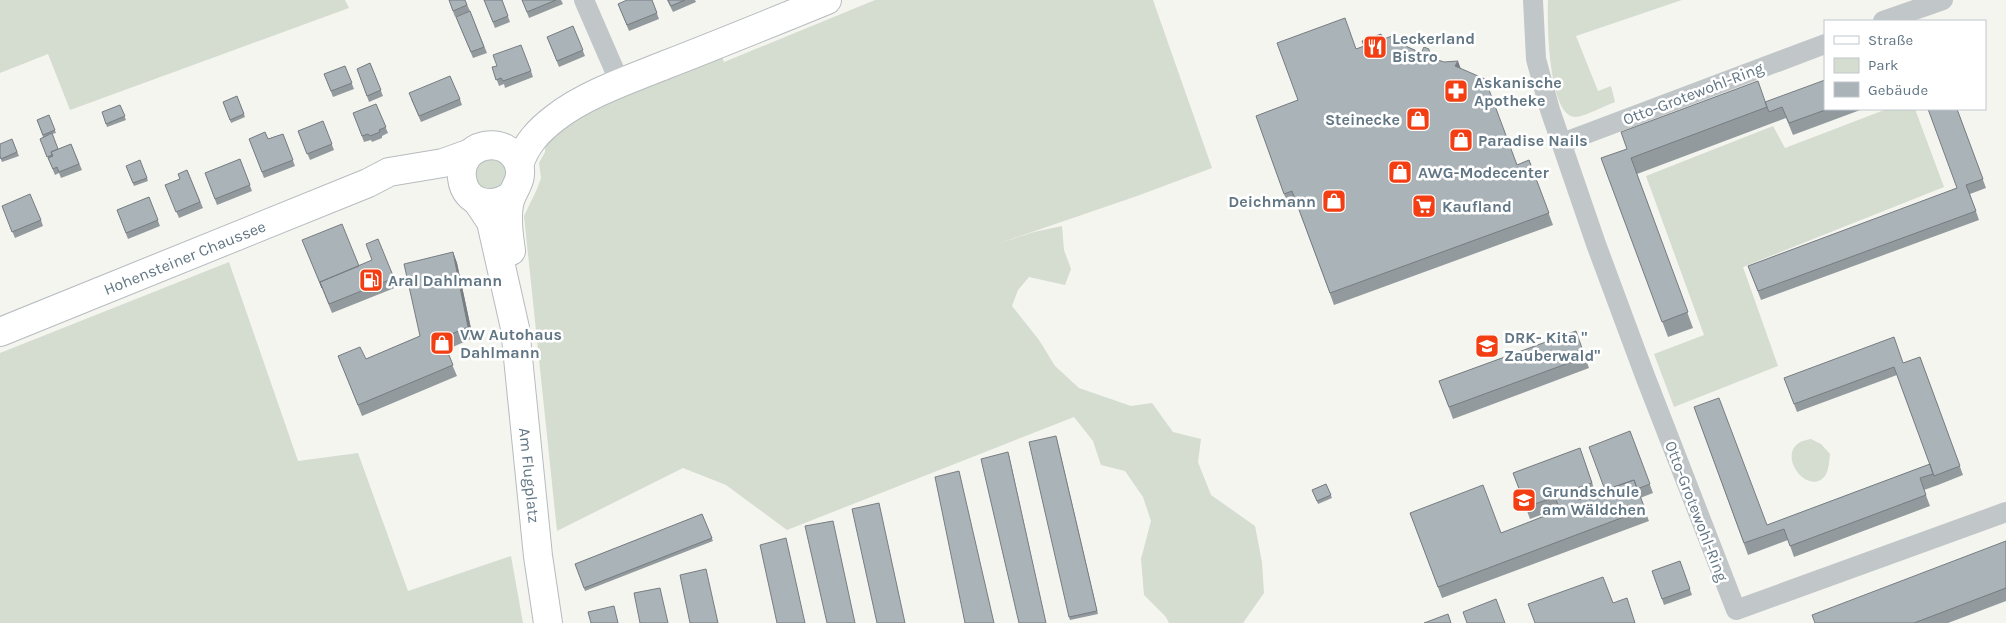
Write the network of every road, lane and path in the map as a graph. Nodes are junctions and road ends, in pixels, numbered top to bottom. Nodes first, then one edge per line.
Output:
1 (584, 0) edge
2 (827, 0) edge
3 (1534, 0) edge
4 (1942, 0) edge
5 (1887, 20) edge
6 (1824, 44) edge
7 (620, 83) junction
8 (1562, 143) junction
9 (493, 144) junction
10 (468, 154) junction
11 (519, 165) junction
12 (368, 183) junction
13 (471, 195) junction
14 (512, 195) junction
15 (515, 328) junction
16 (0, 332) edge
17 (2006, 512) edge
18 (548, 623) edge

1 - 7 street
2 - 7 main road
3 - 8 street, Otto-Grotewohl-Ring
4 - 5 street
6 - 8 street, Otto-Grotewohl-Ring
7 - 9 main road
7 - 11 main road
8 - 17 street, Otto-Grotewohl-Ring
9 - 10 main road
9 - 11 main road
10 - 12 main road, Hohensteiner Chaussee
10 - 13 main road
11 - 14 main road
12 - 13 main road, Hohensteiner Chaussee
12 - 16 main road, Hohensteiner Chaussee
13 - 14 main road
13 - 15 main road, Am Flugplatz
14 - 15 main road, Am Flugplatz
15 - 18 main road, Am Flugplatz

